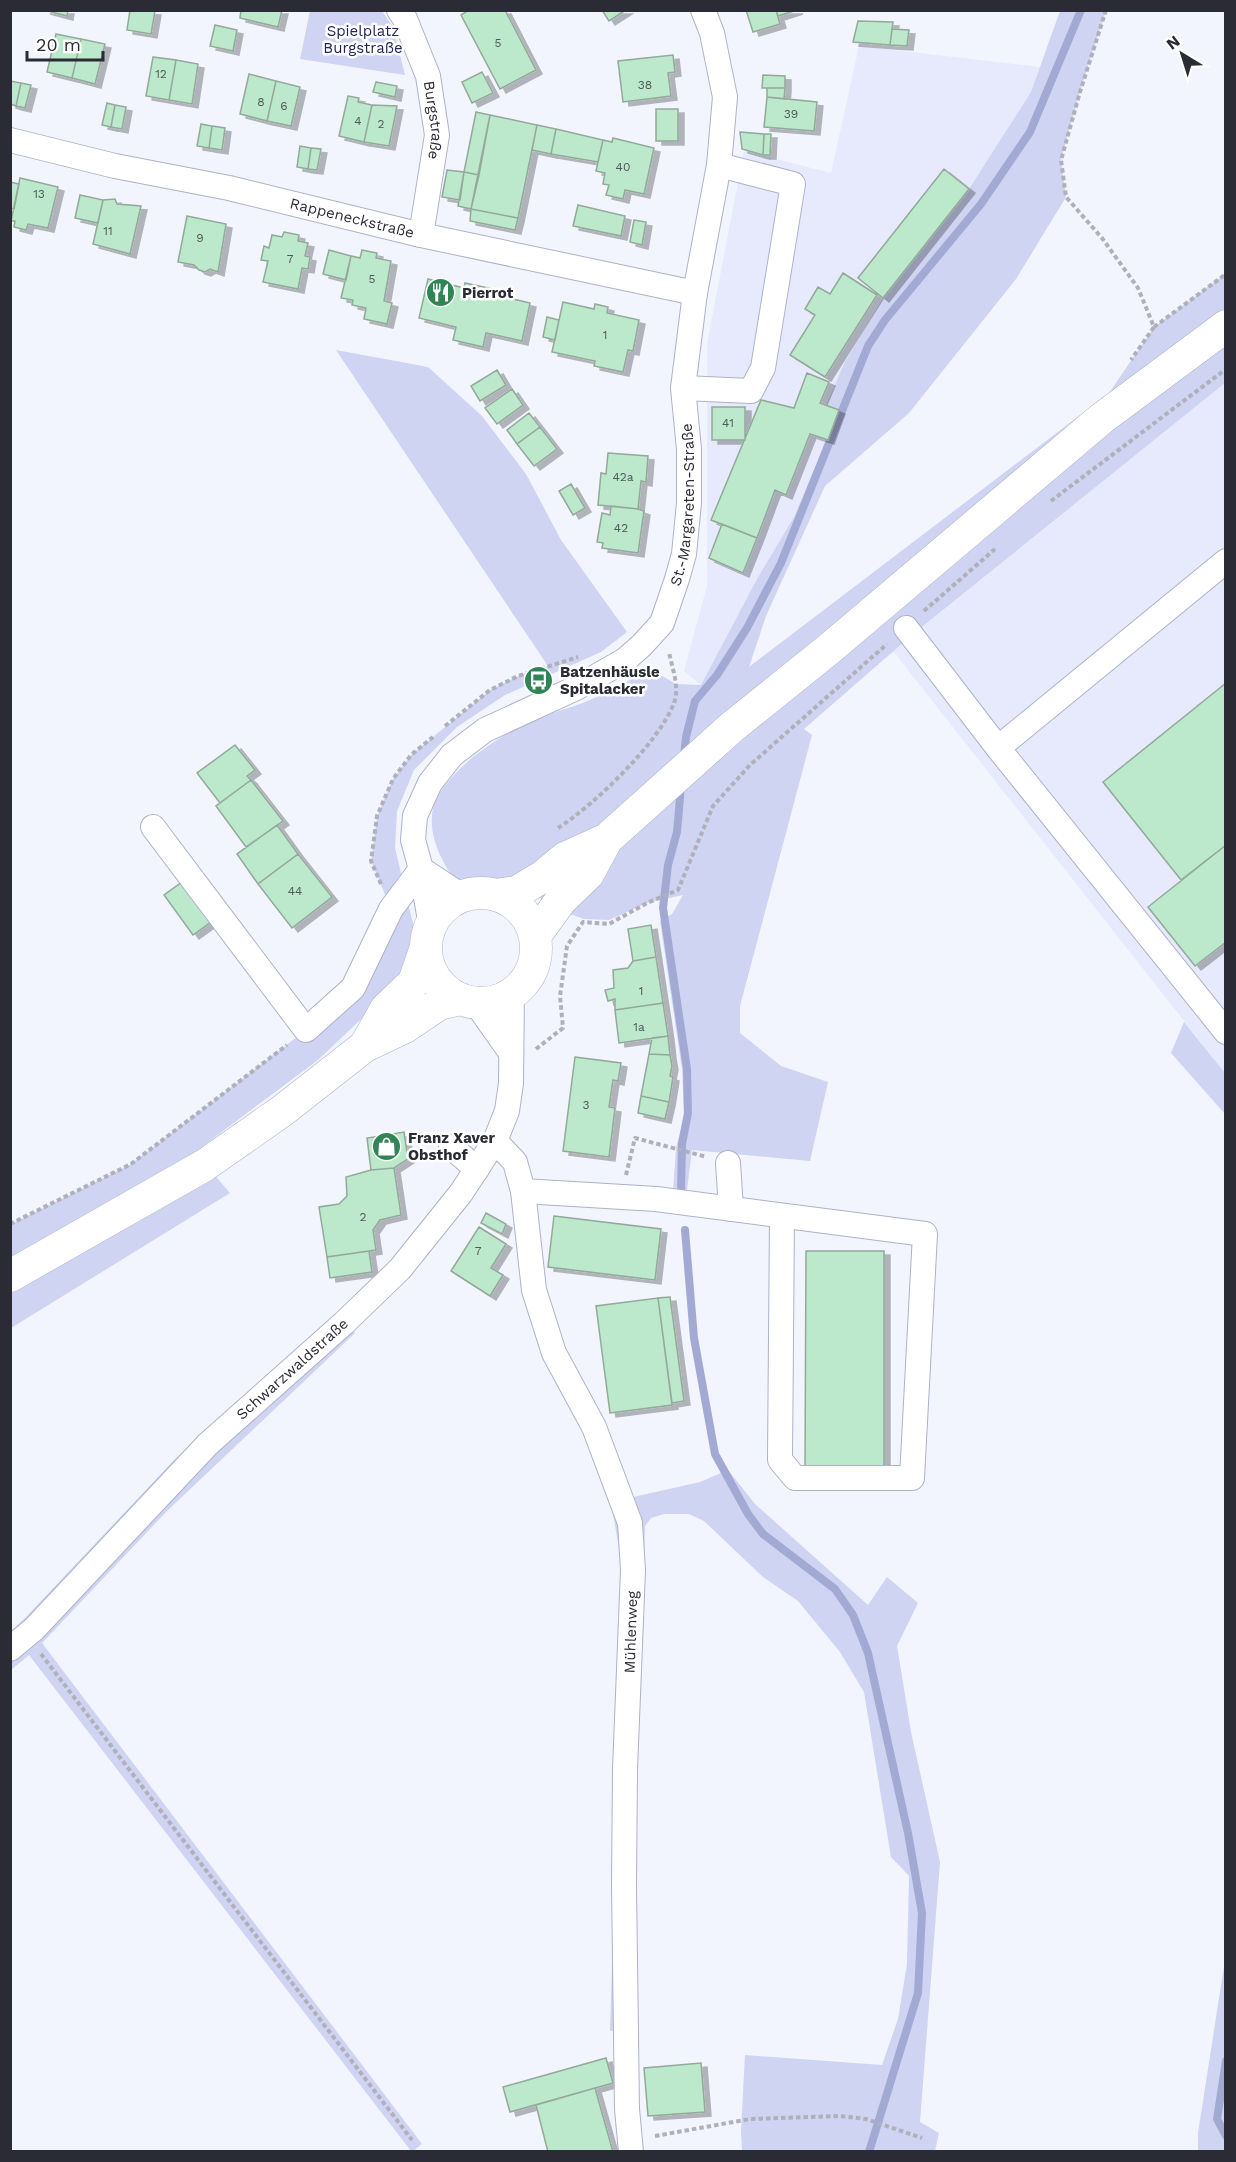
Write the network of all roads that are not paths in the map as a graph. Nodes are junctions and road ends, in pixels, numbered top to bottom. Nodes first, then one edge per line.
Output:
1 (399, 10) edge
2 (704, 10) edge
3 (10, 140) edge
4 (719, 165) junction
5 (421, 235) junction
6 (695, 293) junction
7 (1226, 326) edge
8 (683, 388) junction
9 (1226, 561) edge
10 (906, 628) road end
11 (998, 748) junction
12 (153, 827) dead end
13 (607, 839) junction
14 (421, 869) junction
15 (495, 895) junction
16 (462, 896) junction
17 (429, 936) junction
18 (535, 936) junction
19 (513, 993) junction
20 (468, 1000) junction
21 (1226, 1032) edge
22 (365, 1046) junction
23 (511, 1056) junction
24 (495, 1141) junction
25 (451, 1147) dead end
26 (728, 1163) dead end
27 (477, 1169) junction
28 (523, 1191) junction
29 (731, 1209) junction
30 (782, 1216) junction
31 (10, 1276) edge
32 (19, 1643) edge
33 (631, 2146) edge

1 - 5 street, Burgstraße
2 - 4 street, St.-Margareten-Straße
3 - 5 street, Rappeneckstraße
4 - 6 street, St.-Margareten-Straße
4 - 8 street
5 - 6 street, Rappeneckstraße
6 - 8 street, St.-Margareten-Straße
7 - 13 main road
8 - 14 street, St.-Margareten-Straße
9 - 11 street
10 - 11 street
11 - 21 street
12 - 14 street
13 - 15 main road
13 - 18 main road
14 - 16 street
14 - 17 street, St.-Margareten-Straße
15 - 16 main road
15 - 18 main road
16 - 17 main road
17 - 20 main road
17 - 22 main road
18 - 19 main road
19 - 20 main road
19 - 23 street, Schwarzwaldstraße
20 - 22 main road
20 - 23 street
22 - 31 main road
23 - 24 street, Schwarzwaldstraße
24 - 27 street, Schwarzwaldstraße
24 - 28 street, Mühlenweg
25 - 27 street
26 - 29 street
27 - 32 street, Schwarzwaldstraße
28 - 29 street
28 - 33 street, Mühlenweg
29 - 30 street
30 - 30 street

